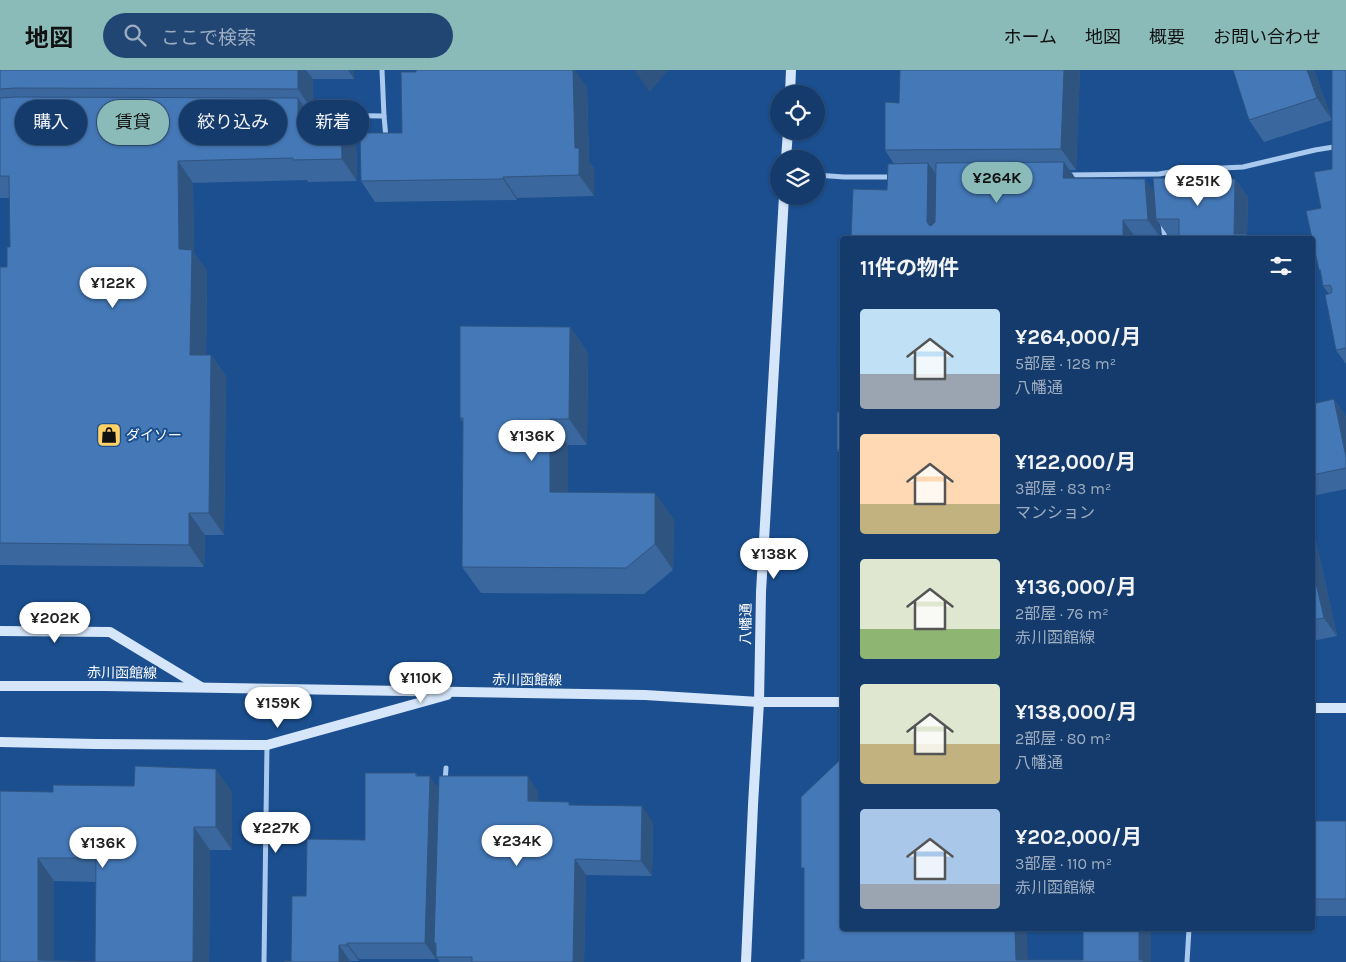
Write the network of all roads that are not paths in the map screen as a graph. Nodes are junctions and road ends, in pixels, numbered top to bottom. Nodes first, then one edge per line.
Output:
1 (382, 70) edge
2 (791, 70) edge
3 (790, 85) edge
4 (296, 115) edge
5 (384, 116) junction
6 (1346, 144) edge
7 (386, 147) edge
8 (1159, 174) junction
9 (1061, 175) edge
10 (825, 176) edge
11 (904, 177) edge
12 (1160, 183) edge
13 (783, 205) edge
14 (1163, 220) edge
15 (1165, 236) edge
16 (0, 631) edge
17 (0, 686) edge
18 (202, 688) junction
19 (458, 692) junction
20 (759, 702) junction
21 (840, 702) edge
22 (1315, 708) edge
23 (1346, 708) edge
24 (0, 742) edge
25 (268, 745) junction
26 (446, 768) dead end
27 (445, 787) edge
28 (1188, 931) edge
29 (264, 962) edge
30 (746, 962) edge
31 (1187, 962) edge

1 - 5 street
2 - 3 main road
4 - 5 street
5 - 7 street
6 - 8 street
8 - 9 street
8 - 12 street
10 - 11 street
13 - 20 main road, 八幡通
14 - 15 street
16 - 18 main road
17 - 18 main road, 赤川函館線
18 - 19 main road, 赤川函館線
19 - 20 main road, 赤川函館線
19 - 25 main road
20 - 21 main road, 赤川函館線
20 - 30 main road, 八幡通
22 - 23 main road
24 - 25 main road
25 - 29 street
26 - 27 street
28 - 31 street

